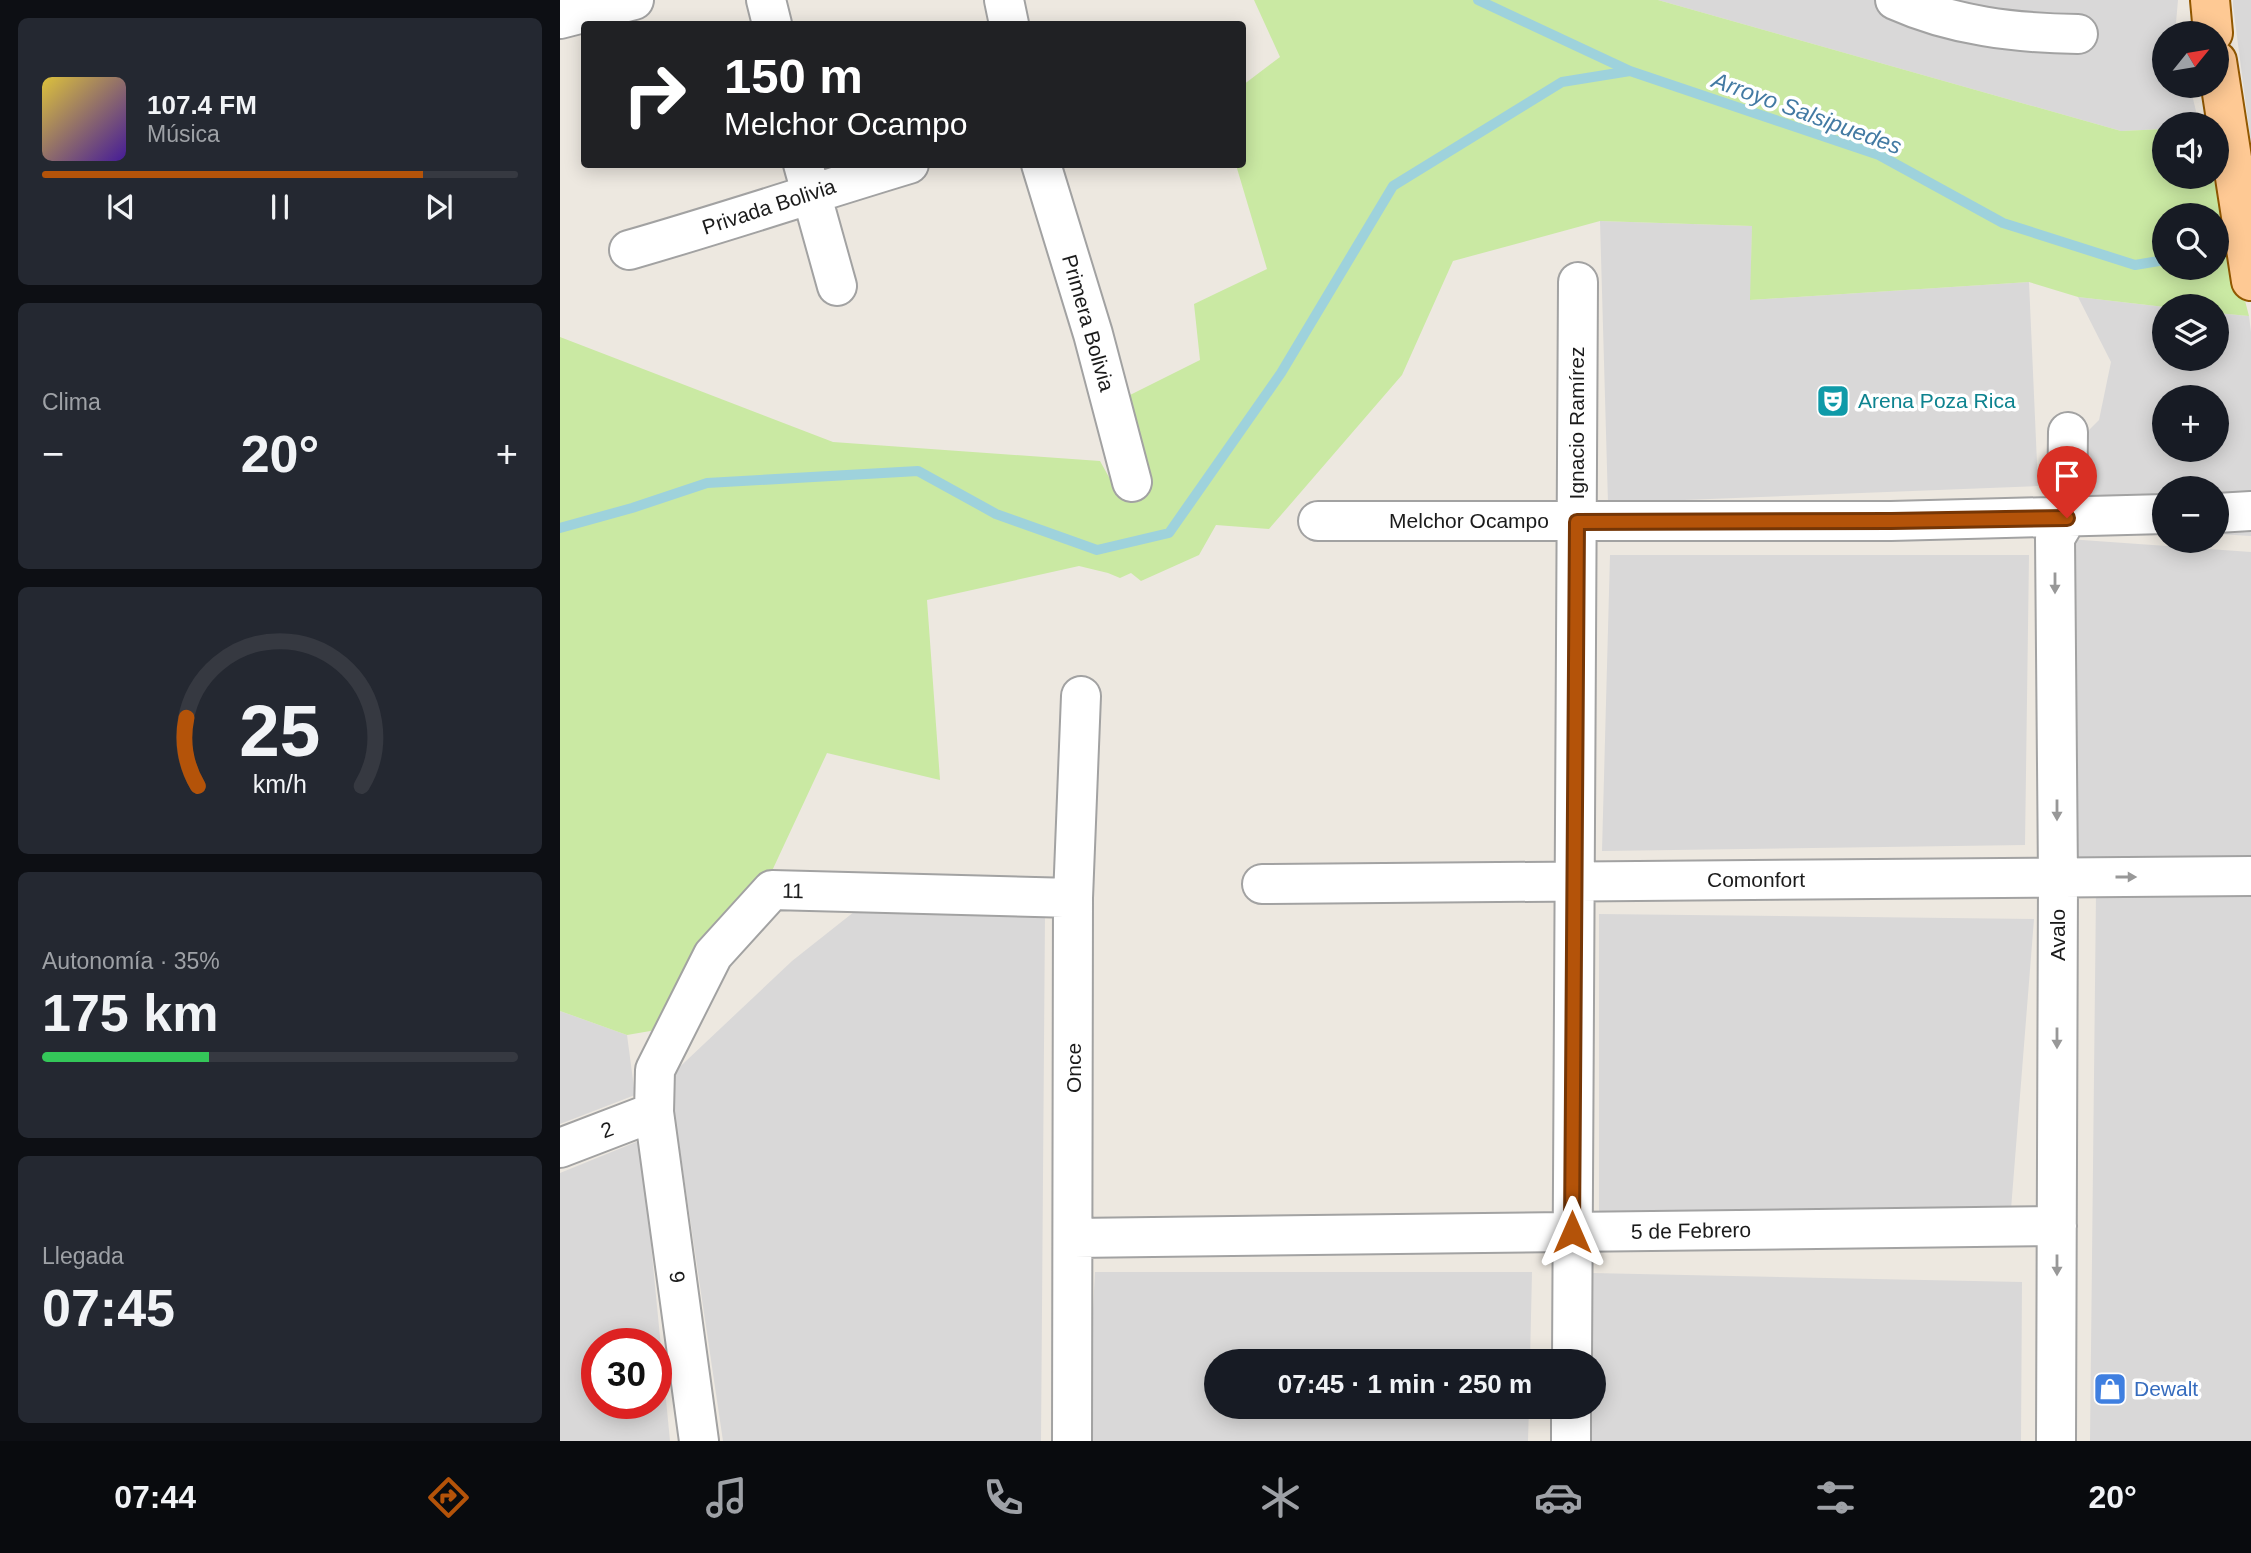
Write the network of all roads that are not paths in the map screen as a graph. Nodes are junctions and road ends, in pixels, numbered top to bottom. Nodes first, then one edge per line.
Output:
1 (634, 0) edge
2 (766, 0) edge
3 (1004, 0) edge
4 (1907, 3) edge
5 (1968, 12) edge
6 (2033, 17) edge
7 (560, 19) edge
8 (771, 21) edge
9 (1008, 21) edge
10 (2078, 34) dead end
11 (2223, 98) edge
12 (882, 168) edge
13 (1042, 168) edge
14 (807, 179) edge
15 (629, 250) dead end
16 (2251, 281) edge
17 (1578, 282) dead end
18 (837, 286) dead end
19 (2068, 432) dead end
20 (1132, 482) dead end
21 (2251, 511) edge
22 (2229, 512) edge
23 (2152, 515) edge
24 (2067, 518) junction
25 (1318, 522) dead end
26 (1577, 522) junction
27 (1081, 696) dead end
28 (2251, 876) edge
29 (2058, 878) junction
30 (1574, 881) junction
31 (1262, 884) dead end
32 (1073, 898) junction
33 (654, 1112) junction
34 (560, 1148) edge
35 (2057, 1226) junction
36 (1572, 1232) junction
37 (1074, 1238) junction
38 (1572, 1349) edge
39 (1571, 1419) edge
40 (699, 1441) edge
41 (1072, 1441) edge
42 (1571, 1441) edge
43 (2056, 1441) edge

1 - 7 street
2 - 8 street
3 - 9 street
4 - 5 street
5 - 6 street
6 - 10 street
11 - 16 main road
12 - 14 street, Privada Bolivia
13 - 20 street, Primera Bolivia
14 - 15 street, Privada Bolivia
14 - 18 street
17 - 26 street, Ignacio Ramírez
19 - 24 street, Avalo
21 - 22 street
23 - 24 street, Melchor Ocampo
24 - 26 street, Melchor Ocampo
24 -> 29 street, Avalo
25 - 26 street, Melchor Ocampo
26 - 30 street, Ignacio Ramírez
27 - 32 street, Once
29 -> 28 street, Comonfort
29 - 30 street, Comonfort
29 -> 35 street, Avalo
30 - 31 street, Comonfort
30 - 36 street, Ignacio Ramírez
32 - 33 street, 11
32 - 37 street, Once
33 - 34 street, 2
33 - 40 street, 9
35 - 36 street, 5 de Febrero
35 -> 43 street, Avalo
36 - 37 street, 5 de Febrero
36 - 38 street, Ignacio Ramírez
37 - 41 street, Once
39 - 42 street

